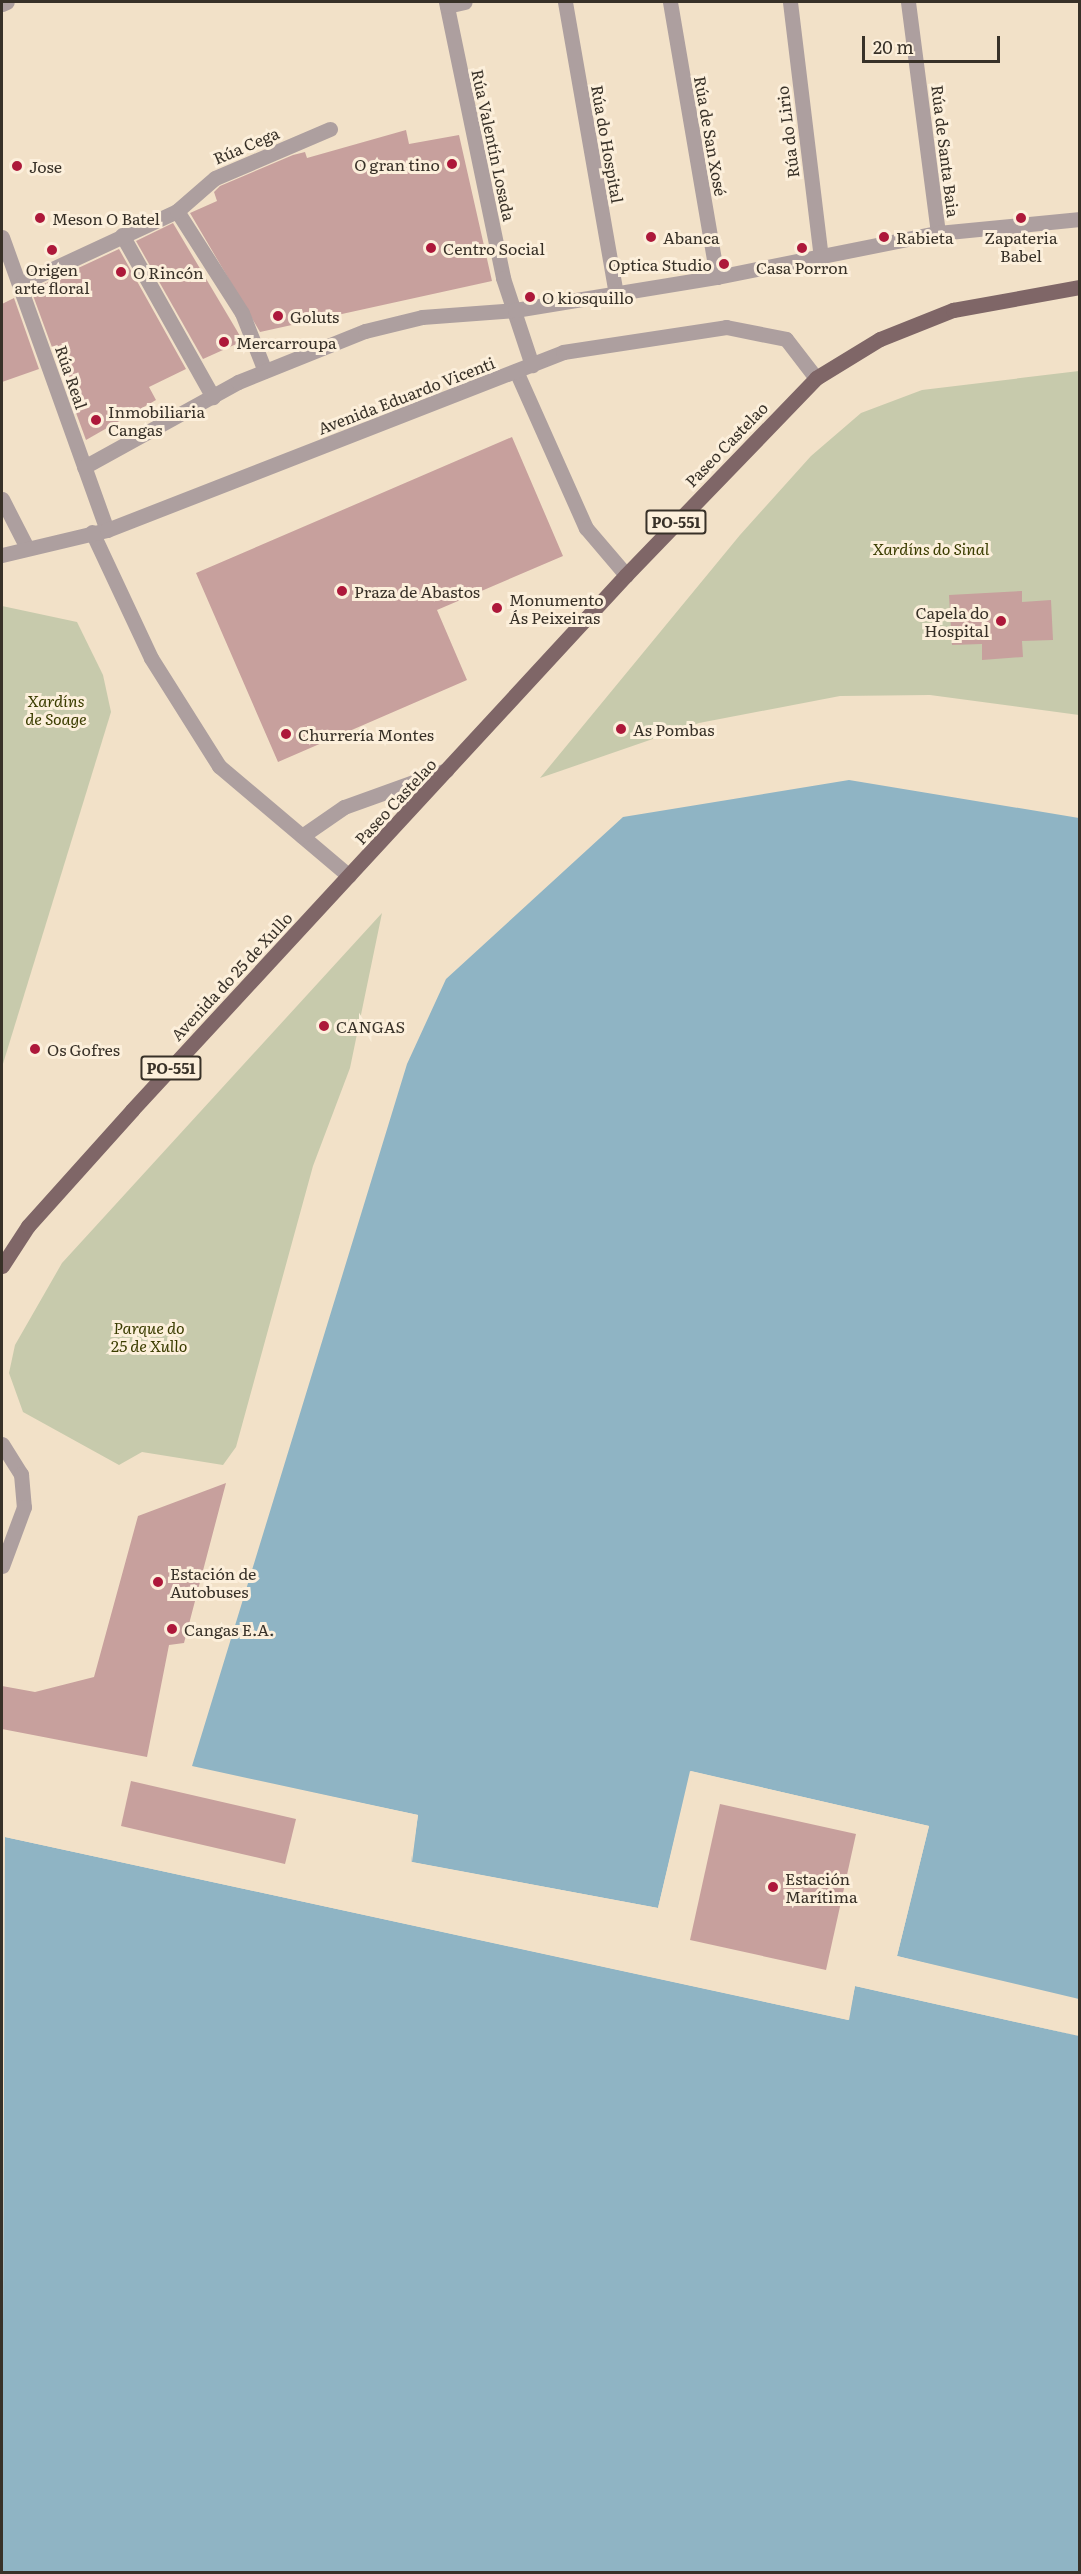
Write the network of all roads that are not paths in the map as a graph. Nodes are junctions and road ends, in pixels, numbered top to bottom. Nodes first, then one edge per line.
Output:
1 (7, 2) edge
2 (465, 2) edge
3 (565, 2) edge
4 (670, 2) edge
5 (790, 2) edge
6 (908, 2) edge
7 (2, 4) edge
8 (446, 4) edge
9 (330, 129) dead end
10 (177, 211) junction
11 (1080, 219) edge
12 (938, 233) junction
13 (122, 235) junction
14 (2, 237) edge
15 (820, 257) junction
16 (717, 277) junction
17 (22, 283) junction
18 (1080, 287) edge
19 (616, 293) junction
20 (515, 310) junction
21 (532, 364) junction
22 (265, 371) junction
23 (516, 371) junction
24 (816, 378) junction
25 (213, 397) junction
26 (84, 467) junction
27 (2, 499) edge
28 (99, 531) junction
29 (26, 546) junction
30 (2, 555) edge
31 (626, 575) junction
32 (450, 769) junction
33 (302, 837) junction
34 (349, 876) junction
35 (2, 1266) edge
36 (2, 1444) edge
37 (2, 1566) edge

1 - 7 street
2 - 8 street
3 - 19 street, Rúa do Hospital
4 - 16 street, Rúa de San Xosé
5 - 15 street, Rúa do Lirio
6 - 12 street, Rúa de Santa Baia
8 - 20 street, Rúa Valentín Losada
9 - 10 street, Rúa Cega
10 - 13 street, Rúa Cega
10 - 22 street
11 - 12 street
12 - 15 street
13 - 17 street, Rúa Cega
13 - 25 street
14 - 17 street, Rúa Real
15 - 16 street
16 - 19 street
17 - 26 street, Rúa Real
18 - 24 main road, Paseo Castelao / PO-551
19 - 20 street
20 - 21 street, Rúa Valentín Losada
20 - 22 street
21 - 23 street, Avenida Eduardo Vicenti
21 - 24 street, Avenida Eduardo Vicenti
22 - 25 street
23 - 28 street, Avenida Eduardo Vicenti
23 - 31 street
24 - 31 main road, Paseo Castelao / PO-551
25 - 26 street
26 - 28 street, Rúa Real
27 - 29 street
28 - 29 street, Avenida Eduardo Vicenti
28 - 33 street, Rúa Real
29 - 30 street, Avenida Eduardo Vicenti
31 - 32 main road, Paseo Castelao / PO-551
32 - 33 street
32 - 34 main road, Paseo Castelao / PO-551
33 - 34 street, Rúa Real
34 - 35 main road, Avenida do 25 de Xullo / PO-551
36 - 37 street

